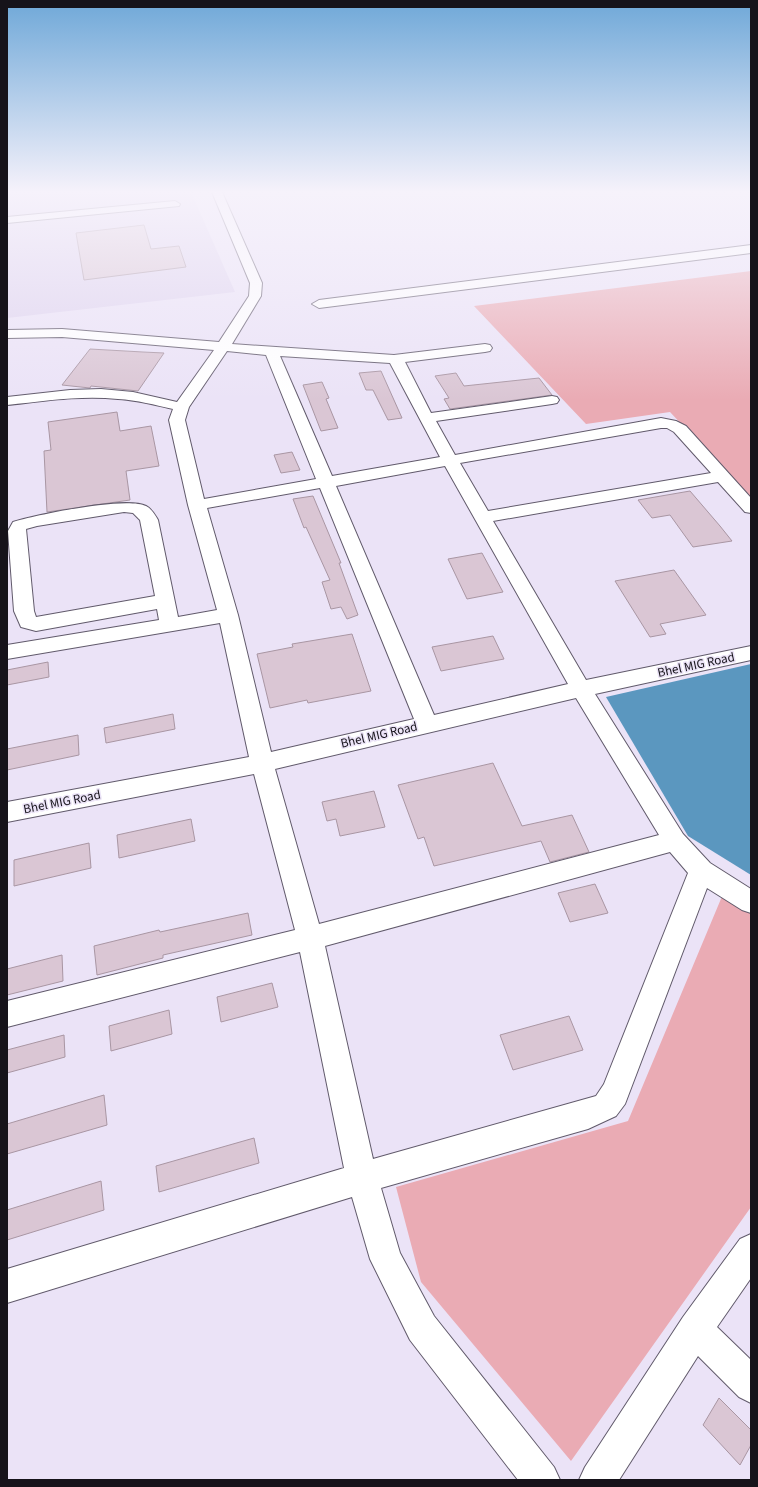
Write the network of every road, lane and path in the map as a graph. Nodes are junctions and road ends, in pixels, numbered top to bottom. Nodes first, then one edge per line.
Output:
1 (247, 261) edge
2 (654, 261) edge
3 (319, 304) dead end
4 (7, 334) edge
5 (224, 346) junction
6 (485, 348) dead end
7 (272, 351) junction
8 (394, 359) junction
9 (552, 400) dead end
10 (7, 401) edge
11 (181, 406) junction
12 (426, 418) junction
13 (450, 460) junction
14 (722, 476) junction
15 (325, 483) junction
16 (197, 505) junction
17 (751, 508) edge
18 (484, 517) junction
19 (165, 601) junction
20 (228, 615) junction
21 (170, 625) junction
22 (7, 652) edge
23 (751, 653) edge
24 (581, 689) junction
25 (427, 724) junction
26 (262, 763) junction
27 (7, 812) edge
28 (675, 841) junction
29 (701, 871) junction
30 (751, 902) edge
31 (310, 938) junction
32 (7, 1014) edge
33 (362, 1178) junction
34 (751, 1250) edge
35 (7, 1286) edge
36 (695, 1329) junction
37 (751, 1385) edge
38 (541, 1480) edge
39 (598, 1480) edge

1 - 5 street
2 - 3 street
4 - 5 street
5 - 7 street
5 - 11 street
6 - 8 street
7 - 8 street
7 - 15 street
8 - 12 street
9 - 12 street
10 - 11 street
11 - 16 street
12 - 13 street
13 - 14 street
13 - 15 street
13 - 18 street
14 - 17 street
14 - 18 street
15 - 16 street
15 - 25 street
16 - 20 street
18 - 24 street
19 - 19 street
19 - 21 street
20 - 21 street
20 - 26 street
21 - 22 street
23 - 24 street, Bhel MIG Road
24 - 25 street, Bhel MIG Road
24 - 28 street
25 - 26 street, Bhel MIG Road
26 - 27 street, Bhel MIG Road
26 - 31 street
28 - 29 street
28 - 31 street
29 - 30 street
29 - 33 street
31 - 32 street
31 - 33 street
33 - 35 street
33 - 38 street
34 - 36 street
36 - 37 street
36 - 39 street

